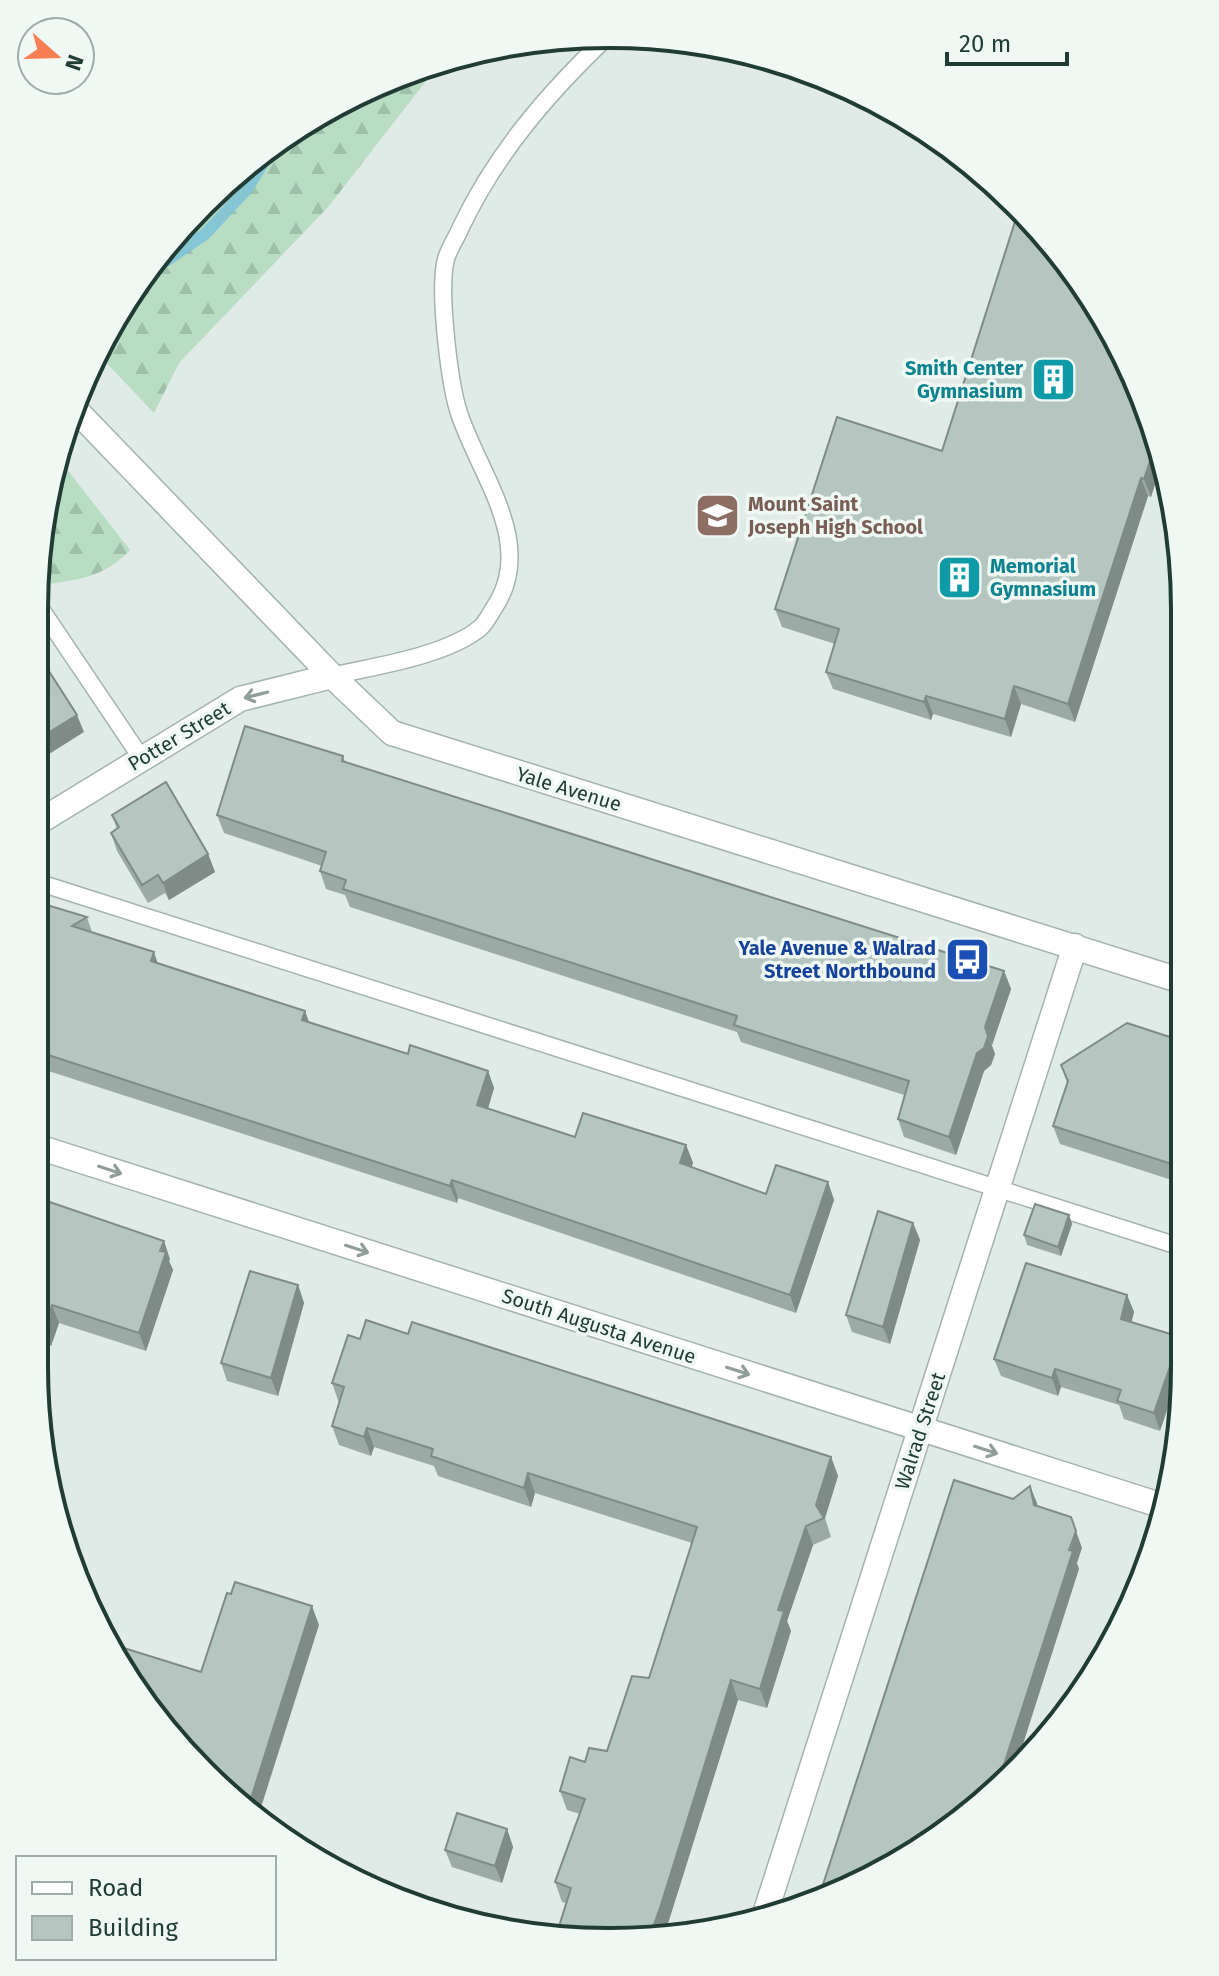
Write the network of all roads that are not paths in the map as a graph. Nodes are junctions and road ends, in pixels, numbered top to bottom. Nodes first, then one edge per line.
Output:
1 (595, 48) edge
2 (83, 417) edge
3 (48, 619) edge
4 (332, 676) junction
5 (142, 759) junction
6 (48, 816) edge
7 (48, 886) edge
8 (1075, 946) junction
9 (1171, 977) edge
10 (48, 1150) edge
11 (998, 1189) junction
12 (1171, 1244) edge
13 (920, 1429) junction
14 (1154, 1503) edge
15 (768, 1905) edge

1 - 4 lane
2 - 4 street, Yale Avenue
3 - 5 lane
4 -> 5 street, Potter Street
4 - 8 street, Yale Avenue
5 - 6 street, Potter Street
7 - 11 lane
8 - 9 street, Yale Avenue
8 - 11 street, Walrad Street
10 -> 13 street, South Augusta Avenue
11 - 12 lane
11 - 13 street, Walrad Street
13 -> 14 street, South Augusta Avenue
13 - 15 street, Walrad Street

